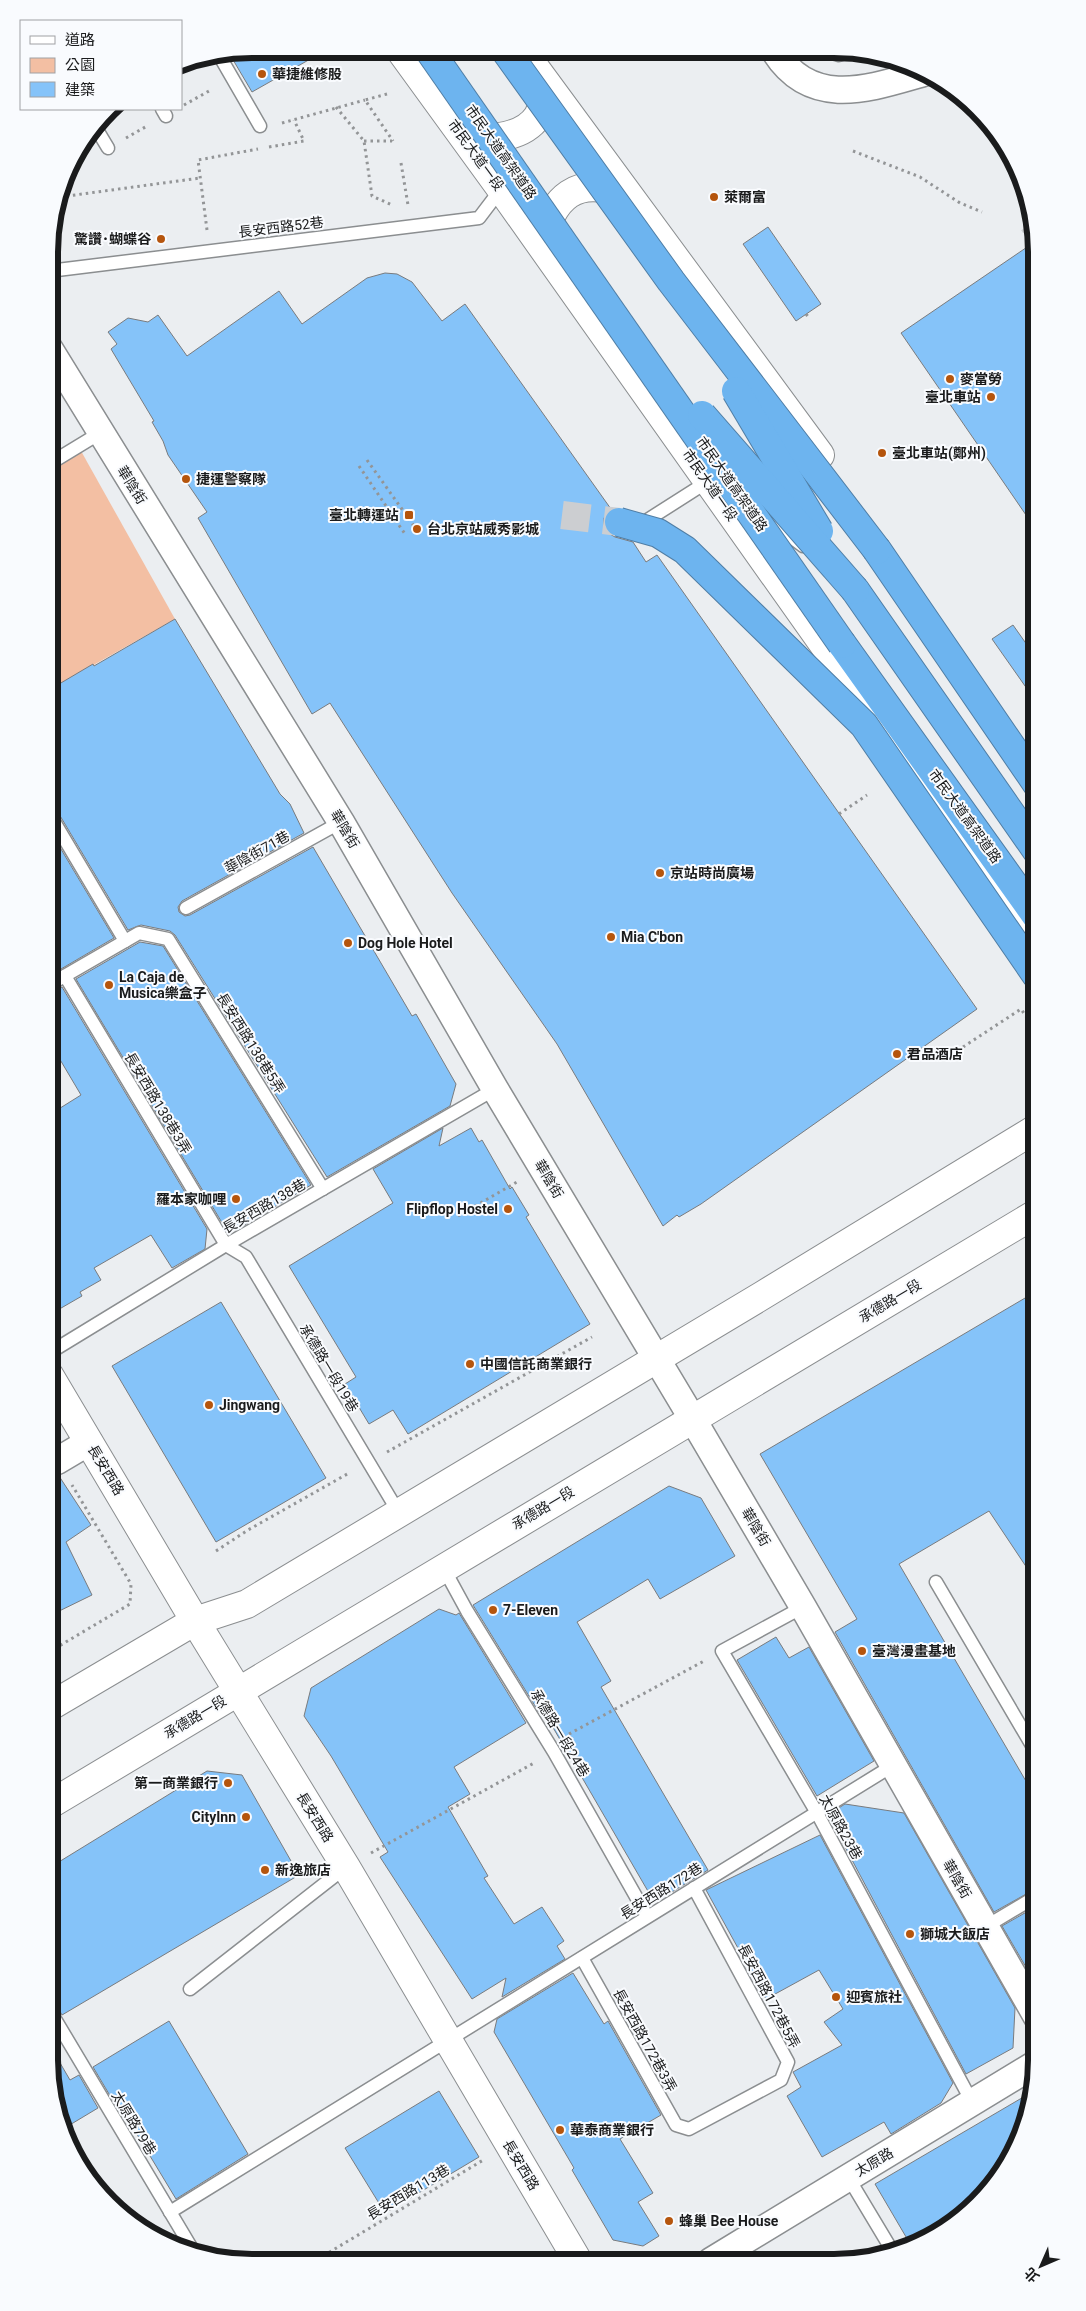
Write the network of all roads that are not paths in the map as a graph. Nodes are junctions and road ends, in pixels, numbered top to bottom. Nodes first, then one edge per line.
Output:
1 (415, 58) edge
2 (416, 58) edge
3 (511, 58) edge
4 (528, 58) edge
5 (781, 58) edge
6 (222, 60) edge
7 (915, 75) edge
8 (547, 85) junction
9 (260, 126) dead end
10 (99, 132) edge
11 (462, 135) junction
12 (108, 148) road end
13 (501, 189) junction
14 (629, 196) junction
15 (541, 247) junction
16 (58, 270) edge
17 (671, 281) junction
18 (616, 316) junction
19 (58, 363) edge
20 (783, 404) junction
21 (100, 433) junction
22 (58, 459) edge
23 (700, 471) junction
24 (627, 525) joint
25 (828, 567) junction
26 (854, 590) junction
27 (891, 652) dead end
28 (1028, 753) edge
29 (1028, 771) edge
30 (342, 822) junction
31 (58, 828) edge
32 (1028, 837) edge
33 (1028, 904) edge
34 (186, 908) dead end
35 (1028, 933) edge
36 (125, 940) junction
37 (1028, 963) edge
38 (65, 976) junction
39 (58, 980) edge
40 (495, 1089) junction
41 (1028, 1133) edge
42 (323, 1189) junction
43 (1028, 1218) edge
44 (226, 1245) junction
45 (58, 1348) edge
46 (656, 1359) junction
47 (58, 1390) edge
48 (692, 1418) junction
49 (89, 1442) junction
50 (58, 1457) edge
51 (399, 1513) junction
52 (443, 1567) junction
53 (936, 1582) dead end
54 (803, 1607) junction
55 (195, 1621) junction
56 (238, 1691) junction
57 (58, 1702) edge
58 (1028, 1739) edge
59 (892, 1766) junction
60 (58, 1800) edge
61 (817, 1813) junction
62 (346, 1867) junction
63 (694, 1888) junction
64 (1028, 1901) edge
65 (647, 1916) junction
66 (985, 1926) junction
67 (582, 1958) junction
68 (190, 1989) dead end
69 (1028, 2001) edge
70 (58, 2024) edge
71 (448, 2042) junction
72 (1028, 2068) edge
73 (972, 2102) junction
74 (689, 2129) joint
75 (848, 2177) junction
76 (170, 2212) junction
77 (188, 2243) edge
78 (890, 2245) edge
79 (574, 2254) edge
80 (724, 2254) edge

1 - 11 street, 市民大道一段
2 - 18 highway, 市民大道高架道路, bridge
3 - 17 highway, bridge
4 - 8 street
5 - 7 street
6 - 9 lane
8 - 11 street
8 - 14 street
10 - 12 lane
11 - 13 street, 市民大道一段
13 - 15 street, 市民大道一段
13 - 16 lane, 長安西路52巷
14 - 15 street
14 - 20 street
15 - 23 street, 市民大道一段
17 - 26 highway, bridge
17 - 29 highway, bridge
18 - 26 highway, bridge
18 - 33 highway, 市民大道高架道路, bridge
19 - 21 street, 華陰街
20 - 25 lane
20 - 28 street
21 - 22 lane
21 - 30 street, 華陰街
23 - 24 lane
23 - 25 lane
23 - 35 street, 市民大道一段
24 - 37 highway, bridge
25 - 27 lane
26 - 32 highway
30 - 34 lane, 華陰街71巷
30 - 40 street, 華陰街
31 - 36 lane
36 - 38 lane
36 - 42 lane, 長安西路138巷5弄
38 - 39 lane
38 - 44 lane, 長安西路138巷3弄
40 - 42 lane, 長安西路138巷
40 - 46 street, 華陰街
41 - 46 street
42 - 44 lane, 長安西路138巷
43 - 48 street, 承德路一段
44 - 45 lane, 長安西路138巷
44 - 51 lane, 承德路一段19巷
46 - 48 street, 華陰街
46 - 51 street
47 - 49 street, 長安西路
48 - 52 street, 承德路一段
48 - 54 street, 華陰街
49 - 50 street
49 - 55 street, 長安西路
51 - 55 street
52 - 56 street, 承德路一段
52 - 65 lane, 承德路一段24巷
53 - 58 lane
54 - 59 street, 華陰街
54 - 61 lane, 太原路23巷
55 - 56 street, 長安西路
55 - 57 street
56 - 60 street, 承德路一段
56 - 62 street, 長安西路
59 - 61 lane, 長安西路172巷
59 - 66 street, 華陰街
61 - 63 lane, 長安西路172巷
61 - 73 lane, 太原路23巷
62 - 68 lane
62 - 71 street, 長安西路
63 - 65 lane, 長安西路172巷
63 - 74 lane, 長安西路172巷5弄
64 - 66 lane
65 - 67 lane, 長安西路172巷
66 - 69 street, 華陰街
67 - 71 lane, 長安西路172巷
67 - 74 lane, 長安西路172巷3弄
70 - 76 lane, 太原路79巷
71 - 76 lane, 長安西路172巷
71 - 79 street, 長安西路
72 - 73 street, 太原路
73 - 75 street, 太原路
75 - 78 lane
75 - 80 street, 太原路
76 - 77 lane, 太原路79巷

